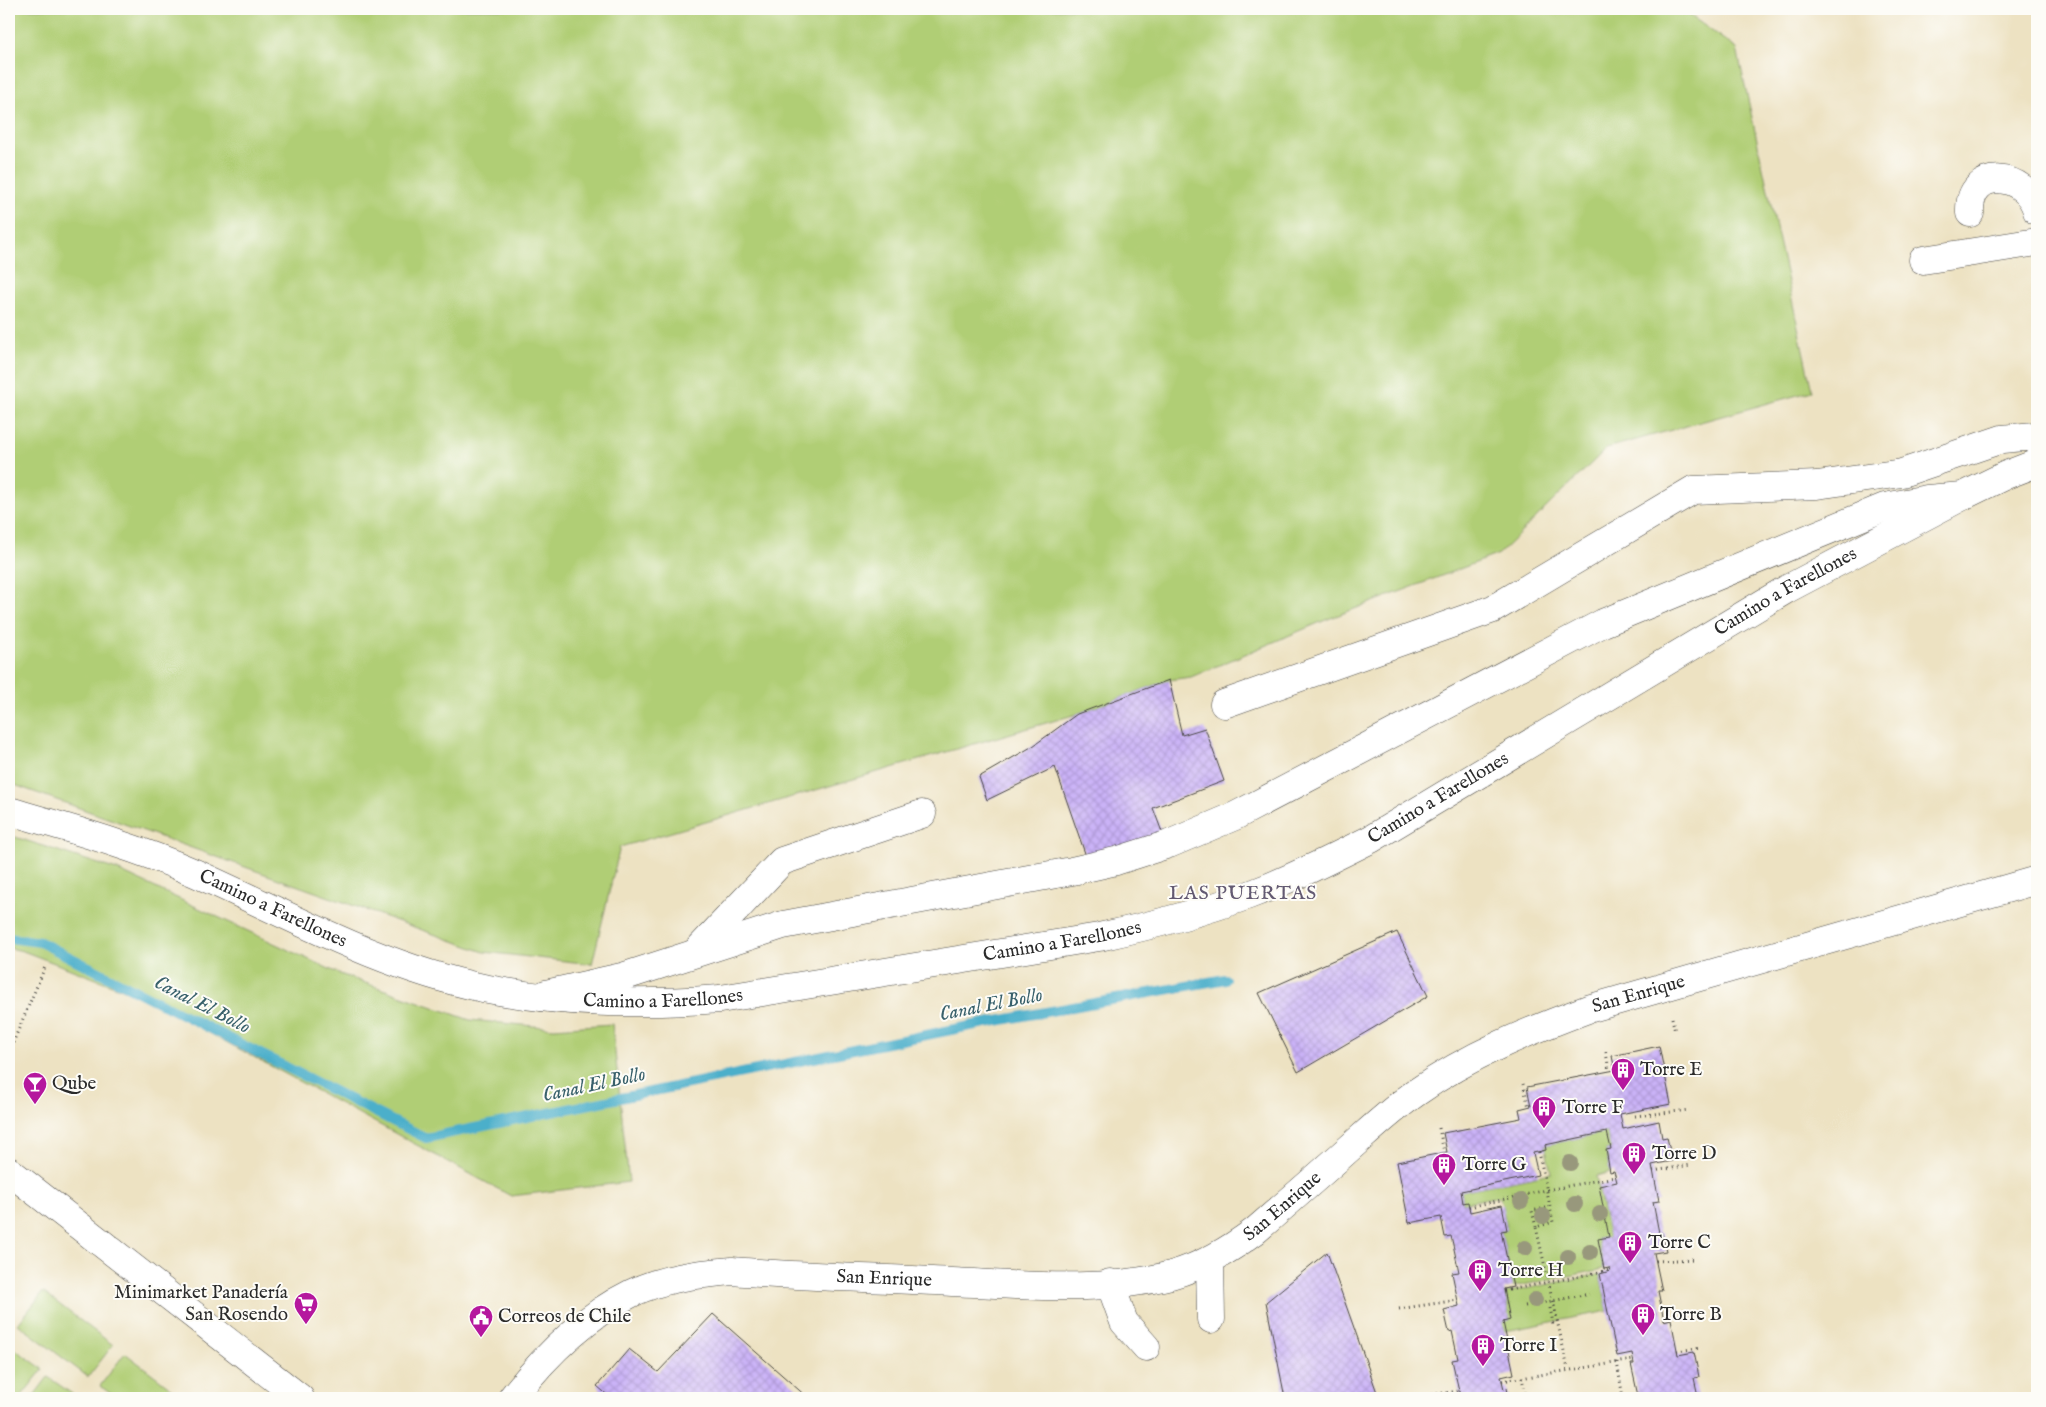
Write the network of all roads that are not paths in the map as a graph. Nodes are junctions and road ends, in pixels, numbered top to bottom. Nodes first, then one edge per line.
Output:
1 (2037, 211) edge
2 (1970, 213) dead end
3 (2037, 242) edge
4 (1923, 260) dead end
5 (2037, 441) edge
6 (2037, 463) edge
7 (1963, 496) junction
8 (1224, 704) dead end
9 (9, 811) edge
10 (922, 814) dead end
11 (2037, 880) edge
12 (694, 954) junction
13 (540, 998) junction
14 (9, 1171) edge
15 (1210, 1261) junction
16 (1110, 1283) junction
17 (1211, 1319) dead end
18 (1146, 1347) dead end
19 (300, 1398) edge
20 (512, 1398) edge

1 - 2 main road
3 - 4 main road
5 - 8 main road
6 - 7 main road, Camino a Farellones
7 - 12 main road
7 - 13 main road, Camino a Farellones
9 - 13 main road, Camino a Farellones
10 - 12 main road
11 - 15 main road, San Enrique
12 - 13 main road
14 - 19 main road
15 - 16 main road, San Enrique
15 - 17 main road
16 - 18 main road
16 - 20 main road, San Enrique

